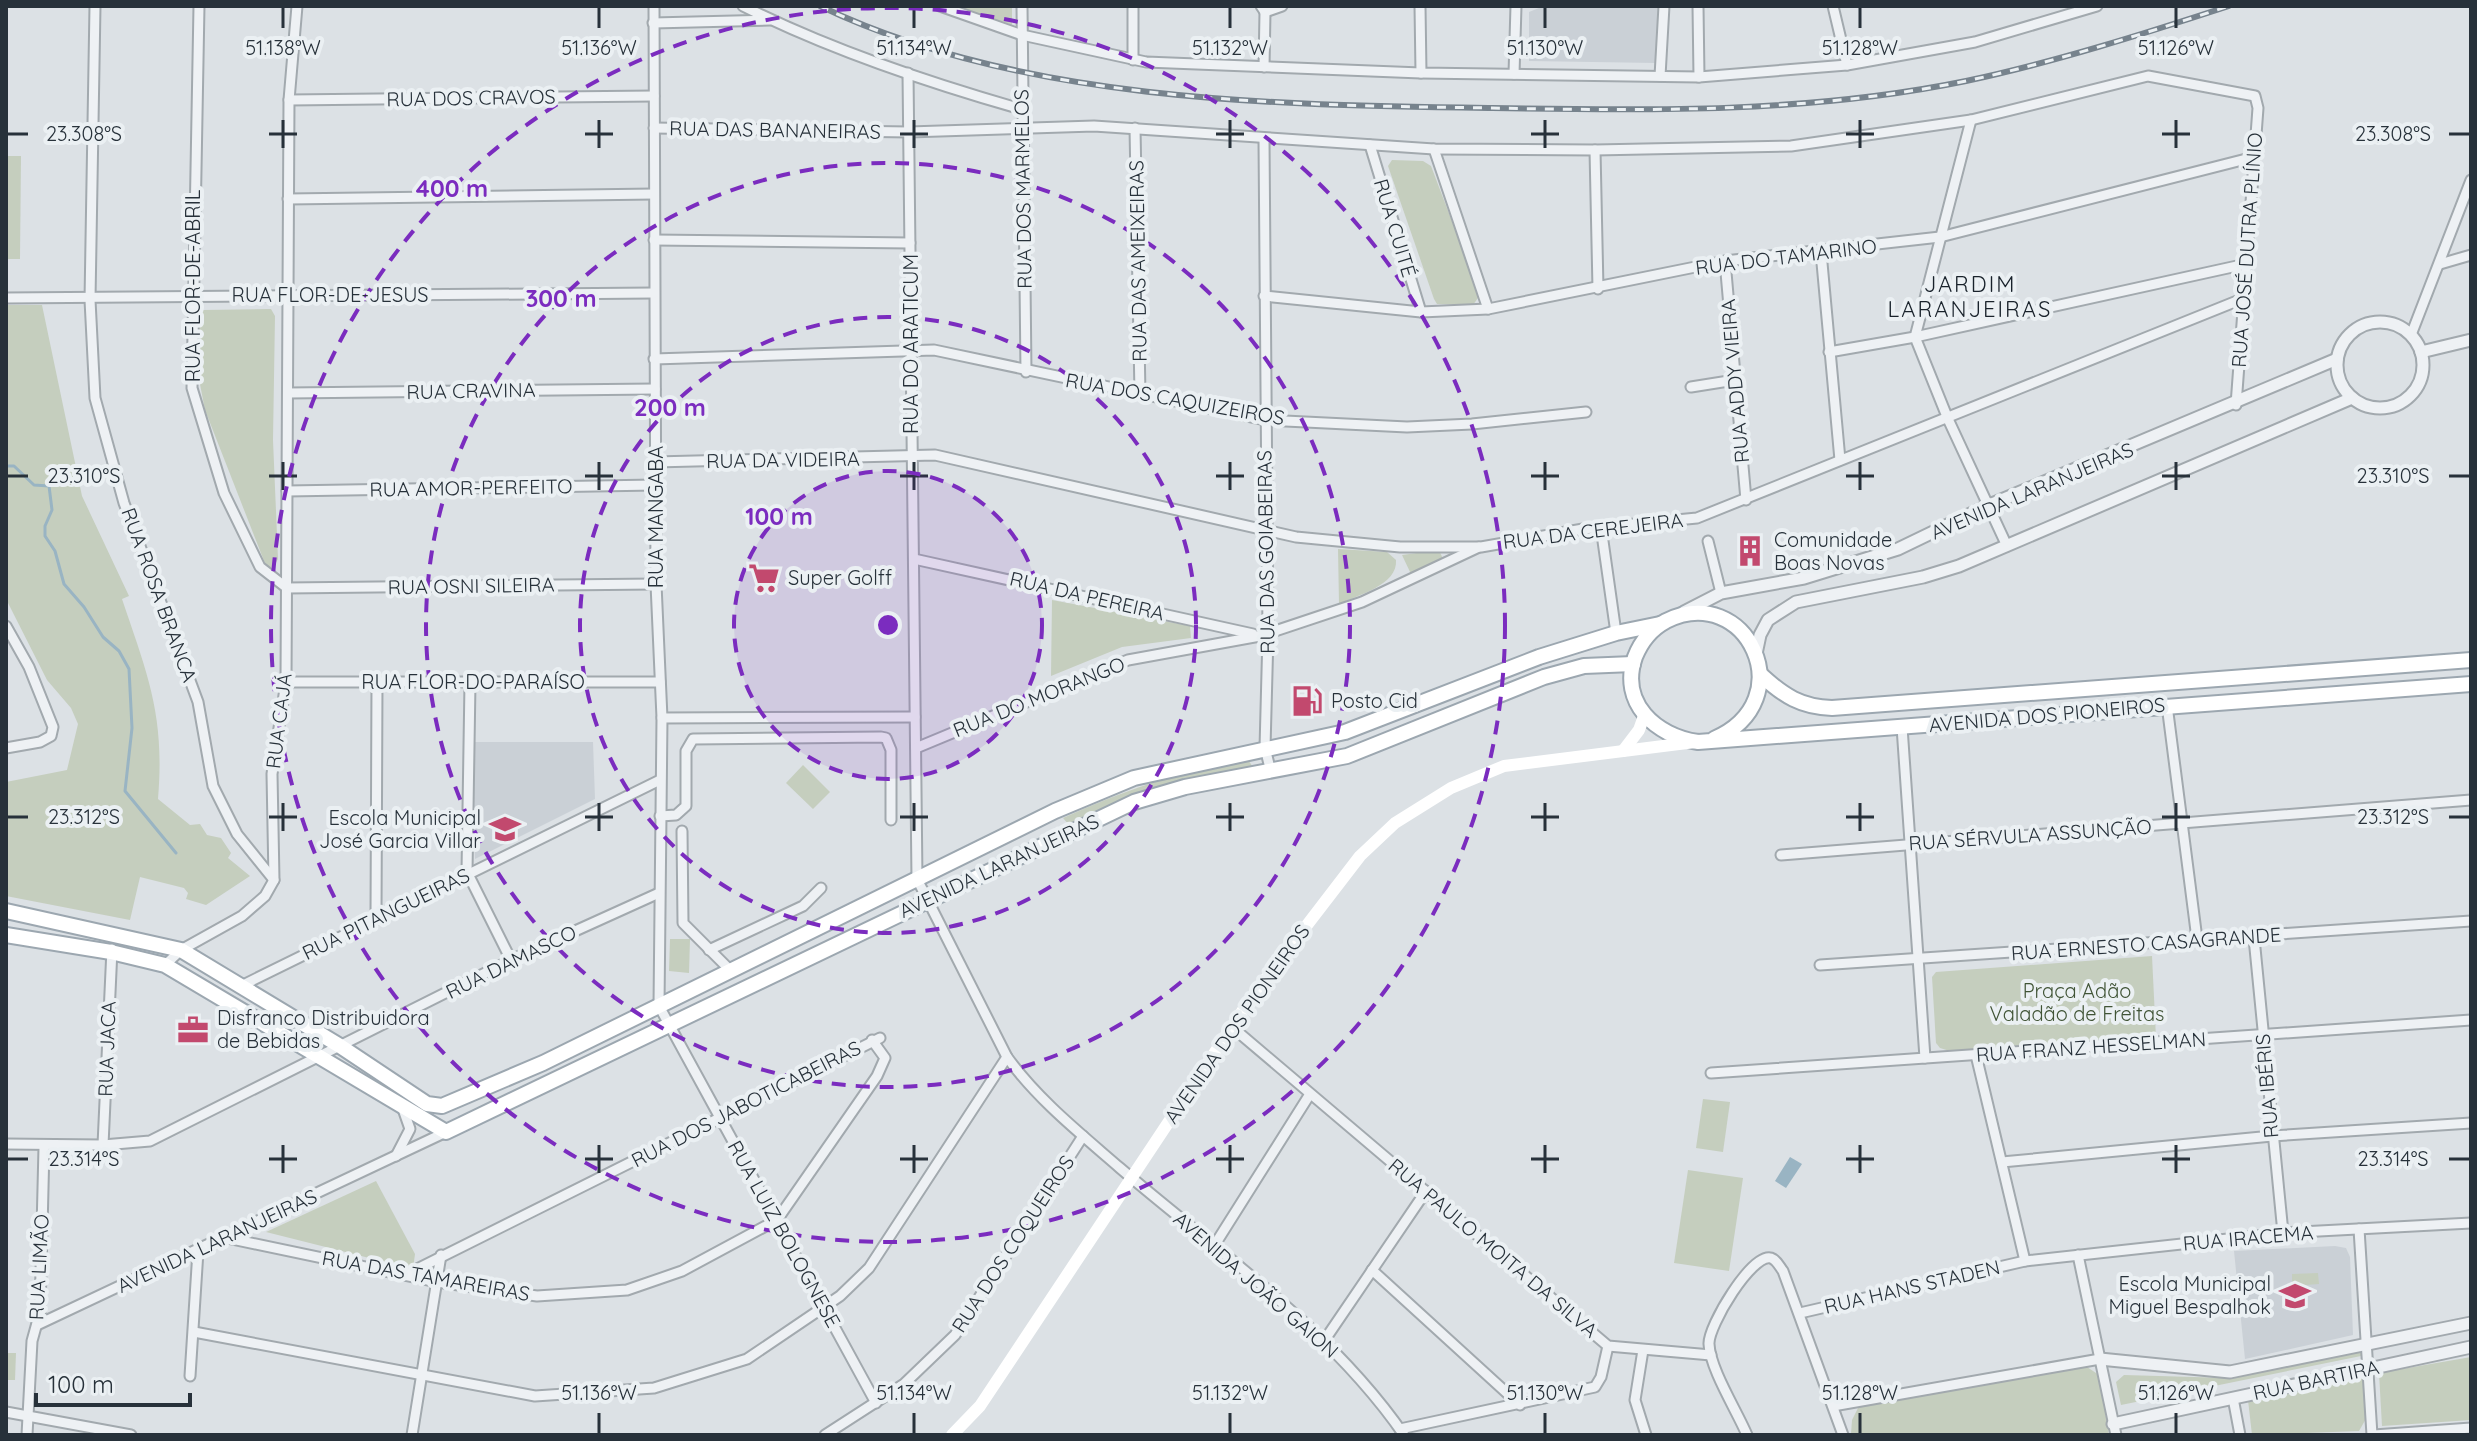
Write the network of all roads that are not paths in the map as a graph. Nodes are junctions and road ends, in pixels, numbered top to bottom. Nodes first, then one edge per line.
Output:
1 (95, 6) edge
2 (199, 6) edge
3 (297, 6) edge
4 (654, 6) edge
5 (743, 6) edge
6 (940, 6) edge
7 (1022, 6) edge
8 (1133, 6) edge
9 (1282, 6) edge
10 (1420, 6) edge
11 (1516, 6) edge
12 (1664, 6) edge
13 (1698, 6) edge
14 (1706, 6) edge
15 (1833, 6) edge
16 (2097, 6) edge
17 (1263, 9) edge
18 (771, 20) junction
19 (653, 23) junction
20 (1022, 35) junction
21 (1133, 60) junction
22 (1847, 65) junction
23 (1264, 67) junction
24 (908, 73) junction
25 (1421, 73) junction
26 (1514, 74) junction
27 (1660, 76) junction
28 (1699, 77) junction
29 (654, 96) junction
30 (2255, 96) joint
31 (289, 100) junction
32 (1021, 109) junction
33 (1971, 120) junction
34 (1022, 127) junction
35 (654, 128) junction
36 (1135, 128) junction
37 (909, 132) junction
38 (1264, 140) junction
39 (1370, 145) junction
40 (1434, 149) junction
41 (1595, 150) junction
42 (2254, 157) junction
43 (2471, 180) edge
44 (654, 194) junction
45 (288, 199) junction
46 (1940, 237) junction
47 (654, 240) junction
48 (910, 243) junction
49 (1821, 252) junction
50 (2471, 255) edge
51 (1725, 261) junction
52 (2246, 264) junction
53 (2440, 264) junction
54 (1598, 289) junction
55 (654, 293) junction
56 (191, 294) junction
57 (288, 296) junction
58 (1264, 296) junction
59 (6, 298) edge
60 (2242, 299) junction
61 (90, 300) junction
62 (1488, 309) junction
63 (1421, 312) junction
64 (2411, 335) junction
65 (1915, 337) junction
66 (2471, 340) edge
67 (1829, 352) junction
68 (2421, 352) junction
69 (910, 353) junction
70 (654, 359) junction
71 (2337, 359) junction
72 (1026, 372) junction
73 (1735, 380) junction
74 (1691, 387) dead end
75 (655, 389) junction
76 (288, 393) junction
77 (1140, 394) junction
78 (2352, 398) junction
79 (2236, 405) junction
80 (1586, 412) dead end
81 (1948, 419) junction
82 (1265, 420) junction
83 (911, 458) junction
84 (1840, 460) junction
85 (655, 462) junction
86 (655, 485) junction
87 (287, 491) junction
88 (1746, 500) junction
89 (1987, 506) junction
90 (1601, 527) junction
91 (1265, 530) junction
92 (1708, 541) dead end
93 (2007, 546) junction
94 (1481, 547) junction
95 (914, 559) junction
96 (656, 584) junction
97 (287, 588) junction
98 (1721, 593) junction
99 (1675, 617) junction
100 (1660, 624) junction
101 (6, 626) edge
102 (1616, 633) junction
103 (1264, 635) junction
104 (1756, 654) junction
105 (2471, 660) edge
106 (1633, 664) junction
107 (1761, 675) junction
108 (286, 682) junction
109 (377, 682) junction
110 (660, 682) junction
111 (470, 683) junction
112 (2471, 684) edge
113 (2167, 705) junction
114 (1644, 716) junction
115 (915, 717) junction
116 (662, 718) junction
117 (1902, 727) junction
118 (1714, 739) junction
119 (1698, 742) junction
120 (6, 748) edge
121 (916, 748) junction
122 (1265, 748) junction
123 (1623, 751) junction
124 (1271, 772) junction
125 (660, 780) junction
126 (2471, 800) edge
127 (660, 816) junction
128 (891, 820) dead end
129 (2182, 824) junction
130 (682, 831) dead end
131 (1910, 842) junction
132 (1781, 855) dead end
133 (467, 872) junction
134 (917, 879) junction
135 (274, 880) junction
136 (821, 888) dead end
137 (659, 893) junction
138 (927, 899) junction
139 (6, 911) edge
140 (376, 918) junction
141 (2471, 921) edge
142 (119, 933) junction
143 (6, 935) edge
144 (2254, 938) junction
145 (2197, 939) junction
146 (181, 950) junction
147 (709, 950) junction
148 (111, 952) junction
149 (1918, 958) junction
150 (511, 960) junction
151 (165, 965) junction
152 (1820, 965) dead end
153 (731, 971) junction
154 (241, 986) junction
155 (659, 1006) junction
156 (2471, 1020) edge
157 (669, 1024) junction
158 (1232, 1027) junction
159 (2263, 1035) junction
160 (876, 1039) joint
161 (340, 1046) junction
162 (1976, 1055) junction
163 (319, 1056) junction
164 (1007, 1057) junction
165 (1925, 1058) junction
166 (1711, 1073) dead end
167 (1310, 1094) junction
168 (400, 1105) junction
169 (720, 1118) junction
170 (2471, 1123) edge
171 (446, 1132) junction
172 (1083, 1136) junction
173 (2272, 1136) junction
174 (6, 1144) edge
175 (103, 1145) junction
176 (44, 1147) junction
177 (396, 1156) junction
178 (2002, 1162) junction
179 (1132, 1179) junction
180 (1426, 1191) junction
181 (777, 1220) junction
182 (256, 1223) junction
183 (2471, 1223) edge
184 (2359, 1229) junction
185 (2283, 1233) junction
186 (227, 1238) junction
187 (260, 1245) junction
188 (1214, 1246) junction
189 (198, 1251) junction
190 (441, 1255) junction
191 (2078, 1255) junction
192 (2025, 1261) junction
193 (1372, 1270) junction
194 (405, 1275) junction
195 (437, 1282) junction
196 (825, 1307) junction
197 (1800, 1313) junction
198 (2471, 1323) edge
199 (37, 1325) junction
200 (194, 1332) junction
201 (1324, 1341) junction
202 (2366, 1345) junction
203 (1608, 1346) junction
204 (2471, 1347) edge
205 (1643, 1350) junction
206 (1711, 1355) junction
207 (2100, 1359) junction
208 (2368, 1369) junction
209 (423, 1375) junction
210 (190, 1376) dead end
211 (2233, 1398) junction
212 (876, 1403) junction
213 (1520, 1405) junction
214 (1833, 1406) junction
215 (6, 1412) edge
216 (28, 1416) junction
217 (2471, 1428) edge
218 (2115, 1429) edge
219 (1402, 1432) edge
220 (27, 1435) edge
221 (131, 1435) edge
222 (412, 1435) edge
223 (825, 1435) edge
224 (952, 1435) edge
225 (1646, 1435) edge
226 (1747, 1435) edge
227 (1843, 1435) edge
228 (2240, 1435) edge
229 (2373, 1435) edge

1 - 61 street, RUA ROSA BRANCA
2 - 56 street, RUA FLOR-DE-ABRIL
3 - 31 street, RUA CAJÁ
4 - 19 street, RUA MANGABA
5 - 18 street
6 - 20 street
7 - 20 street, RUA DOS MARMELOS
8 - 21 street
9 - 17 street
10 - 25 street
11 - 26 street
12 - 27 street
13 - 14 street
13 - 28 street
15 - 22 street
16 - 22 street
17 - 23 street
18 - 19 street
18 - 24 street
19 - 29 street, RUA MANGABA
20 - 21 street
20 - 32 street, RUA DOS MARMELOS
21 - 23 street
22 - 28 street
23 - 25 street
24 - 32 street
24 - 37 street, RUA DO ARATICUM
25 - 26 street
26 - 27 street
27 - 28 street
29 - 31 street, RUA DOS CRAVOS
29 - 35 street, RUA MANGABA
30 - 33 street, RUA DAS BANANEIRAS
30 - 42 street, RUA JOSÉ DUTRA PLÍNIO
31 - 45 street, RUA CAJÁ
32 - 34 street, RUA DOS MARMELOS
33 - 41 street, RUA DAS BANANEIRAS
33 - 46 street
34 - 36 street, RUA DAS BANANEIRAS
34 - 37 street, RUA DAS BANANEIRAS
34 - 72 street, RUA DOS MARMELOS
35 - 37 street, RUA DAS BANANEIRAS
35 - 44 street, RUA MANGABA
36 - 38 street, RUA DAS BANANEIRAS
36 - 77 street, RUA DAS AMEIXEIRAS
37 - 48 street, RUA DO ARATICUM
38 - 39 street, RUA DAS BANANEIRAS
38 - 58 street, RUA DAS GOIABEIRAS
39 - 40 street, RUA DAS BANANEIRAS
39 - 63 street, RUA CUITÉ
40 - 41 street, RUA DAS BANANEIRAS
40 - 62 street
41 - 54 street
42 - 46 street, RUA DO TAMARINO
42 - 52 street, RUA JOSÉ DUTRA PLÍNIO
43 - 53 street
44 - 45 street
44 - 47 street, RUA MANGABA
45 - 57 street, RUA CAJÁ
46 - 49 street, RUA DO TAMARINO
46 - 65 street
47 - 48 street
47 - 55 street, RUA MANGABA
48 - 69 street, RUA DO ARATICUM
49 - 51 street, RUA DO TAMARINO
49 - 67 street
50 - 53 street
51 - 54 street, RUA DO TAMARINO
51 - 73 street, RUA ADDY VIEIRA
52 - 60 street, RUA JOSÉ DUTRA PLÍNIO
52 - 65 street
53 - 64 street
54 - 62 street, RUA DO TAMARINO
55 - 57 street, RUA FLOR-DE-JESUS
55 - 70 street, RUA MANGABA
56 - 57 street, RUA FLOR-DE-JESUS
56 - 61 street, RUA FLOR-DE-JESUS
56 - 97 street, RUA FLOR-DE-ABRIL
57 - 76 street, RUA CAJÁ
58 - 63 street, RUA DO TAMARINO
58 - 82 street, RUA DAS GOIABEIRAS
59 - 61 street, RUA FLOR-DE-JESUS
60 - 79 street, RUA JOSÉ DUTRA PLÍNIO
60 - 81 street, RUA DA CEREJEIRA
61 - 135 street, RUA ROSA BRANCA
62 - 63 street, RUA DO TAMARINO
64 - 68 street
64 - 71 street
65 - 67 street
65 - 81 street
66 - 68 street
67 - 84 street
68 - 78 street
69 - 70 street, RUA DOS CAQUIZEIROS
69 - 72 street, RUA DOS CAQUIZEIROS
69 - 83 street, RUA DO ARATICUM
70 - 75 street, RUA MANGABA
71 - 78 street
71 - 79 street, AVENIDA LARANJEIRAS
72 - 77 street, RUA DOS CAQUIZEIROS
73 - 74 street
73 - 88 street, RUA ADDY VIEIRA
75 - 76 street, RUA CRAVINA
75 - 85 street, RUA MANGABA
76 - 87 street, RUA CAJÁ
77 - 82 street, RUA DOS CAQUIZEIROS
78 - 93 street, AVENIDA LARANJEIRAS
79 - 89 street, AVENIDA LARANJEIRAS
80 - 82 street, RUA DOS CAQUIZEIROS
81 - 84 street, RUA DA CEREJEIRA
81 - 89 street
82 - 91 street, RUA DAS GOIABEIRAS
83 - 85 street, RUA DA VIDEIRA
83 - 91 street, RUA DA CEREJEIRA
83 - 95 street, RUA DO ARATICUM
84 - 88 street, RUA DA CEREJEIRA
85 - 86 street, RUA MANGABA
86 - 87 street, RUA AMOR-PERFEITO
86 - 96 street, RUA MANGABA
87 - 97 street, RUA CAJÁ
88 - 90 street, RUA DA CEREJEIRA
89 - 93 street
89 - 98 street, AVENIDA LARANJEIRAS
90 - 94 street, RUA DA CEREJEIRA
90 - 102 street
91 - 94 street, RUA DA CEREJEIRA
91 - 103 street, RUA DAS GOIABEIRAS
92 - 98 street
93 - 104 street, AVENIDA LARANJEIRAS
94 - 103 street, RUA DO MORANGO
95 - 103 street, RUA DA PEREIRA
95 - 115 street, RUA DO ARATICUM
96 - 97 street, RUA OSNI SILEIRA
96 - 110 street, RUA MANGABA
97 - 108 street, RUA CAJÁ
98 - 99 street, AVENIDA LARANJEIRAS
99 - 100 main road
99 - 104 main road
100 - 102 main road, AVENIDA LARANJEIRAS
100 - 106 main road
101 - 120 street
102 - 122 main road, AVENIDA LARANJEIRAS
103 - 121 street, RUA DO MORANGO
103 - 122 street, RUA DAS GOIABEIRAS
104 - 107 main road
105 - 107 main road, AVENIDA DOS PIONEIROS
106 - 114 main road
106 - 124 main road, AVENIDA LARANJEIRAS
107 - 118 main road
108 - 109 street, RUA FLOR-DO-PARAÍSO
108 - 135 street, RUA CAJÁ
109 - 111 street, RUA FLOR-DO-PARAÍSO
109 - 140 street
110 - 111 street, RUA FLOR-DO-PARAÍSO
110 - 116 street, RUA MANGABA
111 - 133 street
112 - 113 main road, AVENIDA DOS PIONEIROS
113 - 117 main road, AVENIDA DOS PIONEIROS
113 - 129 street
114 - 119 main road
114 - 123 main road
115 - 116 street
115 - 121 street, RUA DO ARATICUM
116 - 125 street, RUA MANGABA
117 - 118 main road, AVENIDA DOS PIONEIROS
117 - 131 street
118 - 119 main road, AVENIDA DOS PIONEIROS
119 - 123 main road, AVENIDA DOS PIONEIROS
121 - 134 street, RUA DO ARATICUM
122 - 124 street, RUA DAS GOIABEIRAS
122 - 134 main road, AVENIDA LARANJEIRAS
123 - 158 main road, AVENIDA DOS PIONEIROS
124 - 138 main road, AVENIDA LARANJEIRAS
125 - 127 street, RUA MANGABA
125 - 133 street, RUA PITANGUEIRAS
126 - 129 street, RUA SÉRVULA ASSUNÇÃO
127 - 128 street
127 - 137 street, RUA MANGABA
129 - 131 street, RUA SÉRVULA ASSUNÇÃO
129 - 145 street
130 - 147 street
131 - 132 street, RUA SÉRVULA ASSUNÇÃO
131 - 149 street
133 - 140 street, RUA PITANGUEIRAS
133 - 150 street
134 - 138 street, RUA DO ARATICUM
134 - 153 main road, AVENIDA LARANJEIRAS
135 - 146 street
136 - 147 street
137 - 150 street, RUA DAMASCO
137 - 155 street, RUA MANGABA
138 - 157 main road, AVENIDA LARANJEIRAS
138 - 164 street, RUA DO ARATICUM
139 - 142 main road
140 - 154 street, RUA PITANGUEIRAS
141 - 144 street, RUA ERNESTO CASAGRANDE
142 - 146 main road
142 - 148 street
143 - 148 main road
144 - 145 street, RUA ERNESTO CASAGRANDE
144 - 159 street, RUA IBÉRIS
145 - 149 street, RUA ERNESTO CASAGRANDE
146 - 151 street
146 - 154 main road
147 - 153 street
148 - 151 main road
148 - 175 street, RUA JACA
149 - 152 street, RUA ERNESTO CASAGRANDE
149 - 165 street
150 - 161 street, RUA DAMASCO
151 - 163 main road
153 - 155 main road, AVENIDA LARANJEIRAS
154 - 161 main road
155 - 157 street, RUA MANGABA
155 - 161 main road, AVENIDA LARANJEIRAS
156 - 159 street, RUA FRANZ HESSELMAN
157 - 169 street, RUA LUIZ BOLOGNESE
157 - 171 main road, AVENIDA LARANJEIRAS
158 - 167 street, RUA PAULO MOITA DA SILVA
158 - 179 main road, AVENIDA DOS PIONEIROS
159 - 162 street, RUA FRANZ HESSELMAN
159 - 173 street, RUA IBÉRIS
160 - 169 street, RUA DOS JABOTICABEIRAS
160 - 181 street, RUA DAS TAMAREIRAS
161 - 163 street, RUA DAMASCO
162 - 165 street, RUA FRANZ HESSELMAN
162 - 178 street
163 - 168 main road
163 - 175 street, RUA DAMASCO
164 - 172 street, AVENIDA JOÃO GAION
164 - 196 street
165 - 166 street, RUA FRANZ HESSELMAN
167 - 180 street, RUA PAULO MOITA DA SILVA
167 - 188 street
168 - 171 main road
168 - 177 street
169 - 181 street, RUA LUIZ BOLOGNESE
169 - 190 street, RUA DOS JABOTICABEIRAS
170 - 173 street
171 - 177 street, AVENIDA LARANJEIRAS
172 - 179 street, AVENIDA JOÃO GAION
172 - 212 street, RUA DOS COQUEIROS
173 - 178 street
173 - 185 street, RUA IBÉRIS
174 - 176 street, RUA DAMASCO
175 - 176 street, RUA DAMASCO
176 - 199 street, RUA LIMÃO
177 - 182 street, AVENIDA LARANJEIRAS
178 - 192 street
179 - 188 street, AVENIDA JOÃO GAION
179 - 224 main road, AVENIDA DOS PIONEIROS
180 - 193 street
180 - 203 street, RUA PAULO MOITA DA SILVA
181 - 195 street, RUA DAS TAMAREIRAS
181 - 196 street, RUA LUIZ BOLOGNESE
182 - 186 street, AVENIDA LARANJEIRAS
182 - 187 street
183 - 184 street, RUA IRACEMA
184 - 185 street, RUA IRACEMA
184 - 202 street
185 - 191 street, RUA IRACEMA
186 - 187 street, RUA DAS TAMAREIRAS
186 - 189 street, AVENIDA LARANJEIRAS
187 - 194 street, RUA DAS TAMAREIRAS
188 - 201 street, AVENIDA JOÃO GAION
189 - 199 street, AVENIDA LARANJEIRAS
189 - 200 street
190 - 194 street, RUA DOS JABOTICABEIRAS
190 - 195 street
191 - 192 street, RUA IRACEMA
191 - 207 street
192 - 197 street, RUA HANS STADEN
193 - 201 street
193 - 213 street
194 - 195 street, RUA DAS TAMAREIRAS
195 - 209 street
196 - 209 street
196 - 212 street, RUA LUIZ BOLOGNESE
197 - 206 street
197 - 214 street
198 - 202 street, RUA BARTIRA
199 - 216 street, RUA LIMÃO
200 - 209 street
200 - 210 street
201 - 219 street, AVENIDA JOÃO GAION
202 - 207 street, RUA BARTIRA
202 - 208 street
203 - 205 street, RUA PAULO MOITA DA SILVA
203 - 213 street
204 - 208 street, RUA BARTIRA
205 - 206 street, RUA PAULO MOITA DA SILVA
205 - 225 street
206 - 226 street
207 - 214 street
207 - 218 street
208 - 211 street, RUA BARTIRA
208 - 229 street
209 - 222 street
211 - 218 street, RUA BARTIRA
211 - 228 street
212 - 223 street, RUA DOS COQUEIROS
213 - 219 street
214 - 227 street
215 - 216 street
216 - 220 street, RUA LIMÃO
216 - 221 street
217 - 229 street

